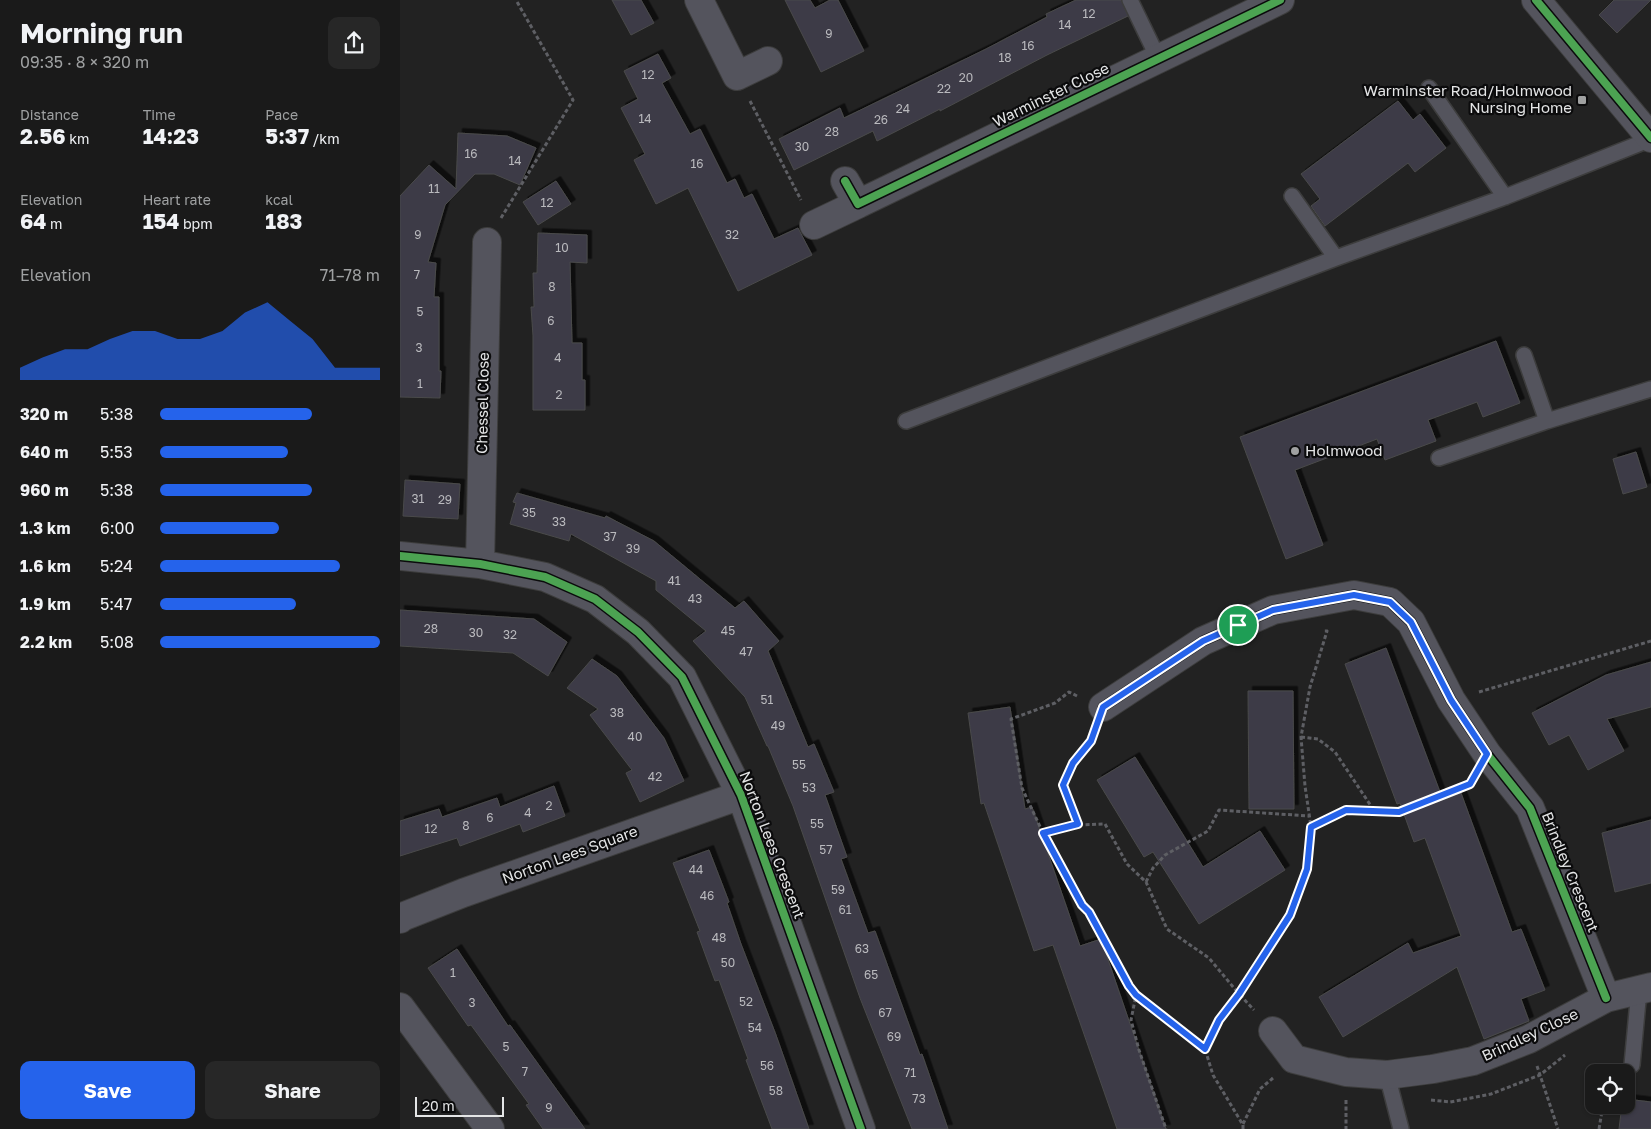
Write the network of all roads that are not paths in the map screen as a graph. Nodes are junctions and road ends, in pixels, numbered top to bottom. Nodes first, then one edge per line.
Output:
1 (699, 0) edge
2 (1130, 0) edge
3 (1280, 0) edge
4 (1536, 0) edge
5 (1158, 58) junction
6 (768, 61) dead end
7 (1429, 88) dead end
8 (1651, 139) edge
9 (845, 180) dead end
10 (1292, 196) dead end
11 (1505, 197) junction
12 (858, 204) junction
13 (814, 225) road end
14 (487, 242) road end
15 (1336, 258) junction
16 (1524, 355) dead end
17 (1651, 389) edge
18 (906, 421) dead end
19 (1547, 422) junction
20 (1439, 458) dead end
21 (400, 556) edge
22 (480, 564) junction
23 (1103, 707) road end
24 (741, 794) junction
25 (400, 919) edge
26 (1645, 989) edge
27 (1606, 998) junction
28 (400, 1007) edge
29 (1273, 1031) dead end
30 (1632, 1064) edge
31 (1387, 1075) junction
32 (490, 1129) edge
33 (861, 1129) edge
34 (1401, 1129) edge

1 - 6 street
2 - 5 lane
3 - 5 street, Warminster Close
4 - 8 street
5 - 12 street, Warminster Close
7 - 11 lane
8 - 11 lane
9 - 12 street
10 - 15 lane
11 - 15 lane
12 - 13 street, Warminster Close
14 - 22 street, Chessel Close
15 - 18 lane
16 - 19 lane
17 - 19 lane
19 - 20 lane
21 - 22 street, Norton Lees Crescent
22 - 24 street, Norton Lees Crescent
23 - 27 street, Brindley Crescent
24 - 25 street, Norton Lees Square
24 - 33 street, Norton Lees Crescent
26 - 27 street, Brindley Close
26 - 30 lane
27 - 31 street, Brindley Close
28 - 32 street
29 - 31 street, Brindley Close
31 - 34 lane

